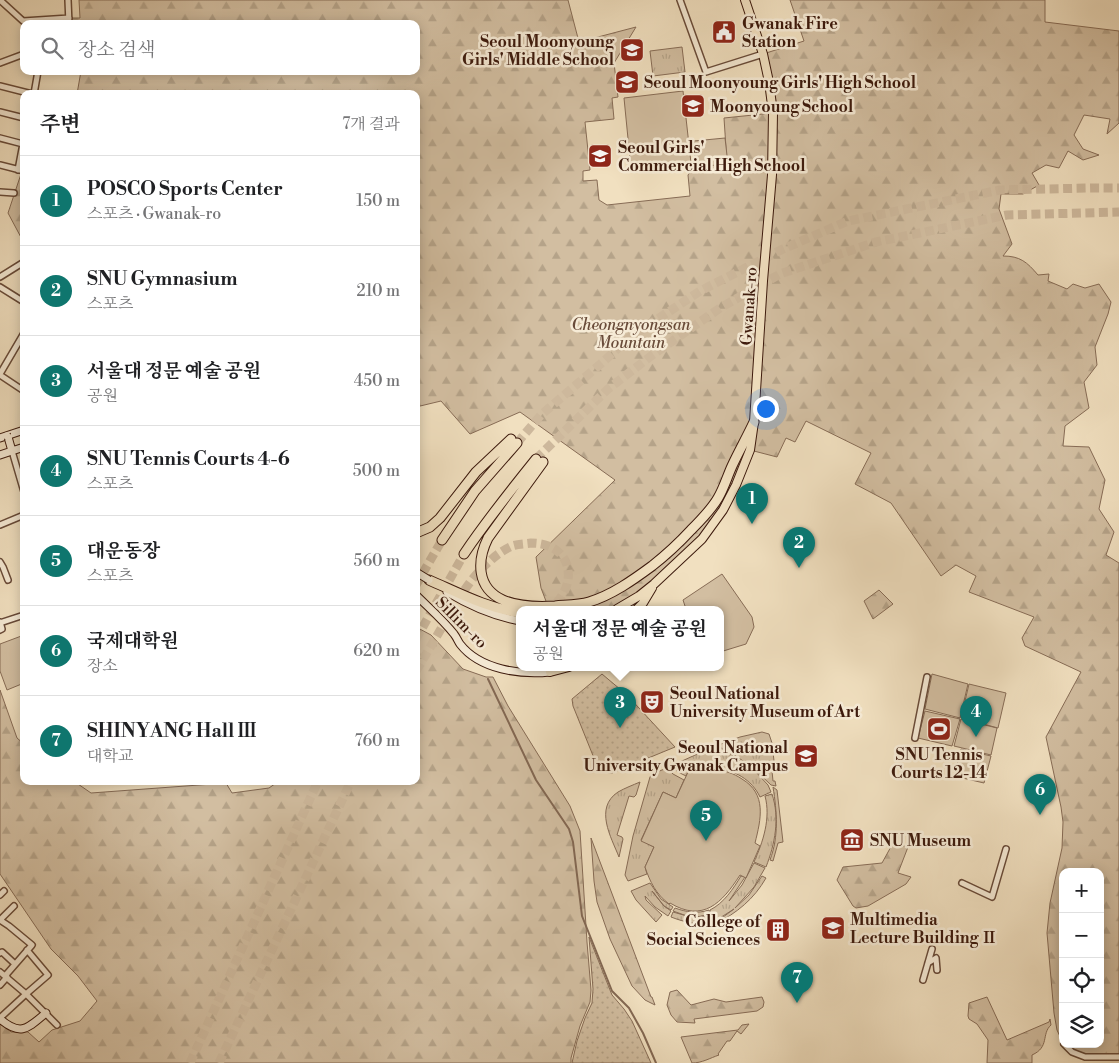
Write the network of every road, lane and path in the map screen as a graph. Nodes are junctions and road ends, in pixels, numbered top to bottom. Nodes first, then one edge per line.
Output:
1 (68, 0) edge
2 (680, 0) edge
3 (745, 0) edge
4 (0, 1) edge
5 (22, 20) edge
6 (69, 20) edge
7 (763, 54) junction
8 (20, 56) edge
9 (0, 63) edge
10 (37, 75) edge
11 (0, 86) edge
12 (34, 90) edge
13 (20, 91) edge
14 (0, 112) edge
15 (20, 117) edge
16 (0, 138) edge
17 (20, 145) edge
18 (0, 165) edge
19 (20, 170) edge
20 (0, 192) edge
21 (14, 192) dead end
22 (20, 265) edge
23 (0, 278) edge
24 (0, 287) edge
25 (20, 300) edge
26 (20, 340) edge
27 (0, 375) edge
28 (20, 388) edge
29 (754, 422) junction
30 (20, 431) edge
31 (4, 437) edge
32 (20, 448) edge
33 (12, 450) junction
34 (0, 455) edge
35 (20, 478) edge
36 (20, 517) edge
37 (0, 525) edge
38 (420, 531) edge
39 (442, 540) tunnel mouth
40 (464, 554) tunnel mouth
41 (0, 562) edge
42 (420, 574) edge
43 (8, 580) dead end
44 (429, 580) junction
45 (654, 584) junction
46 (420, 600) edge
47 (622, 606) edge
48 (640, 606) edge
49 (516, 612) edge
50 (20, 616) edge
51 (516, 620) edge
52 (0, 622) edge
53 (0, 630) edge
54 (520, 671) edge
55 (538, 671) edge
56 (554, 671) edge
57 (550, 672) joint
58 (927, 676) dead end
59 (915, 738) dead end
60 (1006, 849) dead end
61 (962, 883) dead end
62 (14, 906) dead end
63 (0, 920) edge
64 (27, 950) junction
65 (932, 950) dead end
66 (0, 953) edge
67 (928, 963) junction
68 (15, 964) junction
69 (938, 970) dead end
70 (4, 975) edge
71 (923, 980) dead end
72 (0, 985) edge
73 (26, 994) junction
74 (45, 1012) junction
75 (1, 1017) edge
76 (57, 1025) dead end
77 (1068, 1048) edge
78 (1119, 1056) edge

1 - 6 street
2 - 7 street
3 - 7 main road, Gwanak-ro
4 - 5 street
7 - 29 main road, Gwanak-ro
8 - 9 street
10 - 12 street
11 - 13 street
14 - 15 street
16 - 17 street
18 - 19 street
20 - 21 street
22 - 23 street
24 - 25 street
26 - 27 street
27 - 28 street
29 - 40 highway
29 - 45 main road, Gwanak-ro
30 - 31 main road
31 - 33 main road
32 - 33 main road
33 - 34 main road
33 - 35 street
36 - 37 street
38 - 39 highway
41 - 43 street
42 - 44 main road, Sillim-ro, bridge
44 - 49 highway
44 - 51 main road, Sillim-ro
45 - 47 main road, Gwanak-ro
45 - 48 main road, Gwanak-ro
46 - 54 main road, Sillim-ro
50 - 52 street
52 - 53 street
55 - 57 main road, Sillim-ro
56 - 57 main road
58 - 59 street
60 - 61 street
62 - 63 street
63 - 64 street
64 - 68 street
64 - 73 street
65 - 67 street
66 - 68 street
67 - 69 street
67 - 71 street
68 - 70 street
70 - 72 street
70 - 73 street
73 - 74 street
73 - 75 street
74 - 75 main road
74 - 76 street
77 - 78 street

